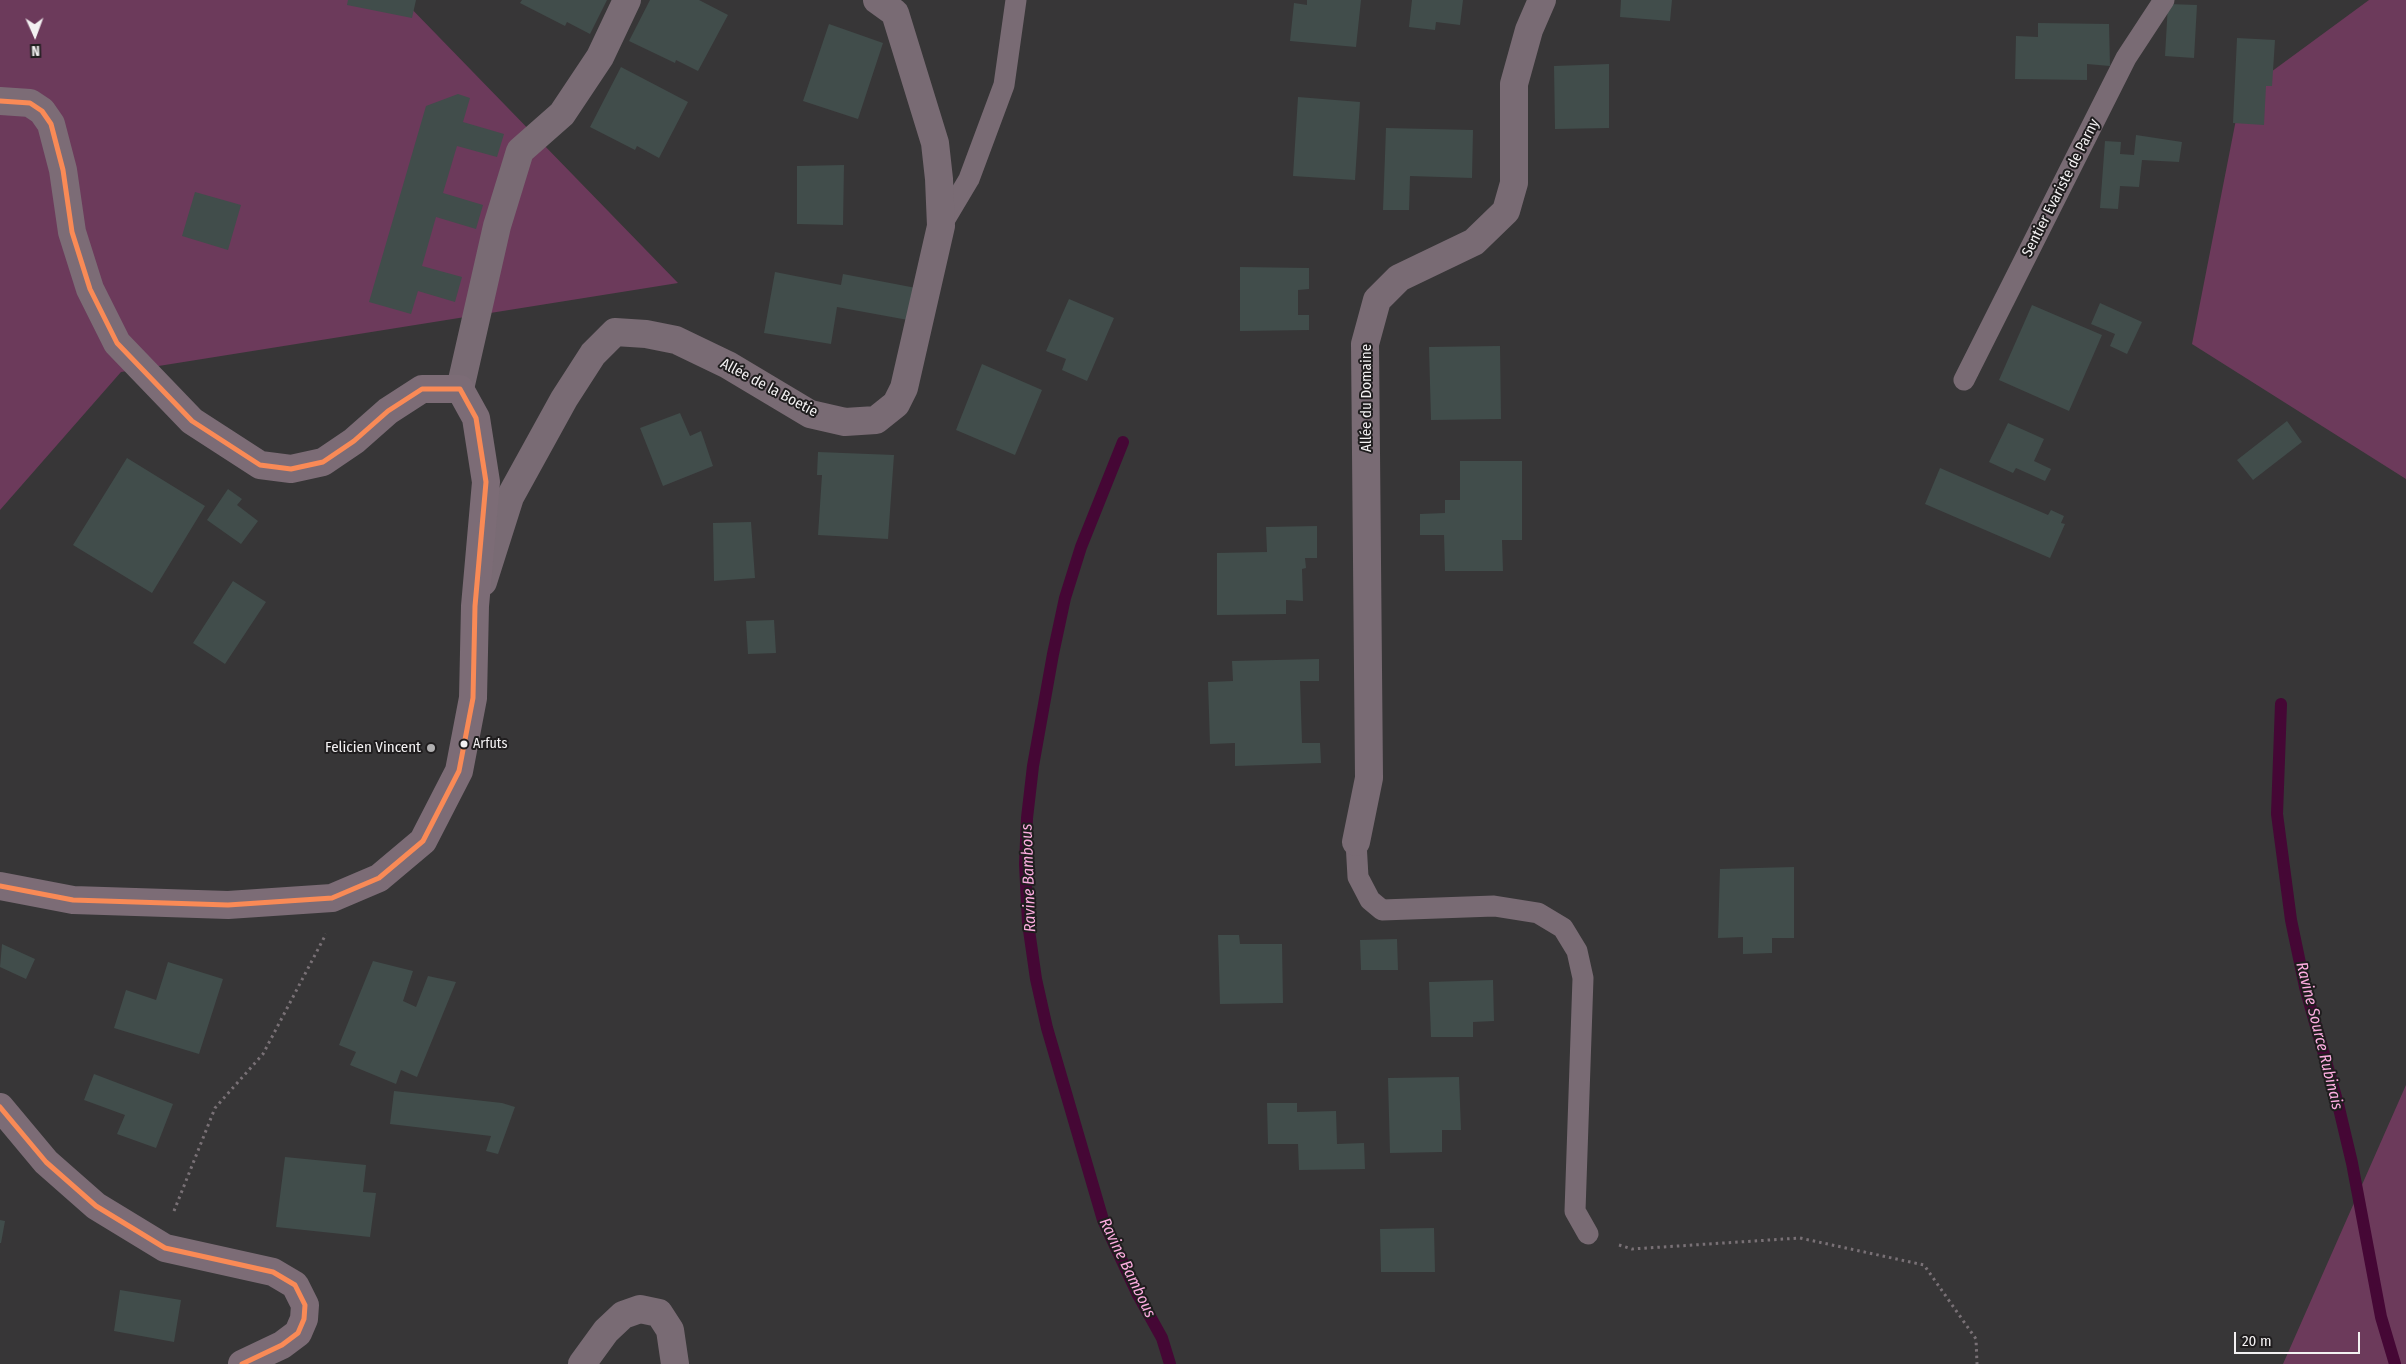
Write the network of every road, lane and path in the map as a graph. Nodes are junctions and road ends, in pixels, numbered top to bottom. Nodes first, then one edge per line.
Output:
1 (627, 0) edge
2 (877, 0) edge
3 (1016, 0) edge
4 (1542, 0) edge
5 (2164, 0) edge
6 (0, 101) edge
7 (940, 226) junction
8 (1964, 380) dead end
9 (460, 389) junction
10 (475, 606) junction
11 (1356, 842) joint
12 (0, 886) edge
13 (338, 896) junction
14 (0, 1107) edge
15 (1588, 1234) dead end
16 (165, 1248) junction
17 (1632, 1249) dead end
18 (242, 1364) edge
19 (582, 1364) edge
20 (675, 1364) edge
21 (1977, 1364) edge

1 - 9 street
2 - 7 street, Allée de la Boetie
3 - 7 lane
4 - 11 street, Allée du Domaine
5 - 8 lane, Sentier Evariste de Parny
6 - 9 main road
7 - 10 street, Allée de la Boetie
9 - 10 main road
10 - 13 main road
11 - 15 lane
12 - 13 main road
13 - 16 path
14 - 16 main road
16 - 18 main road
17 - 21 path
19 - 20 street

